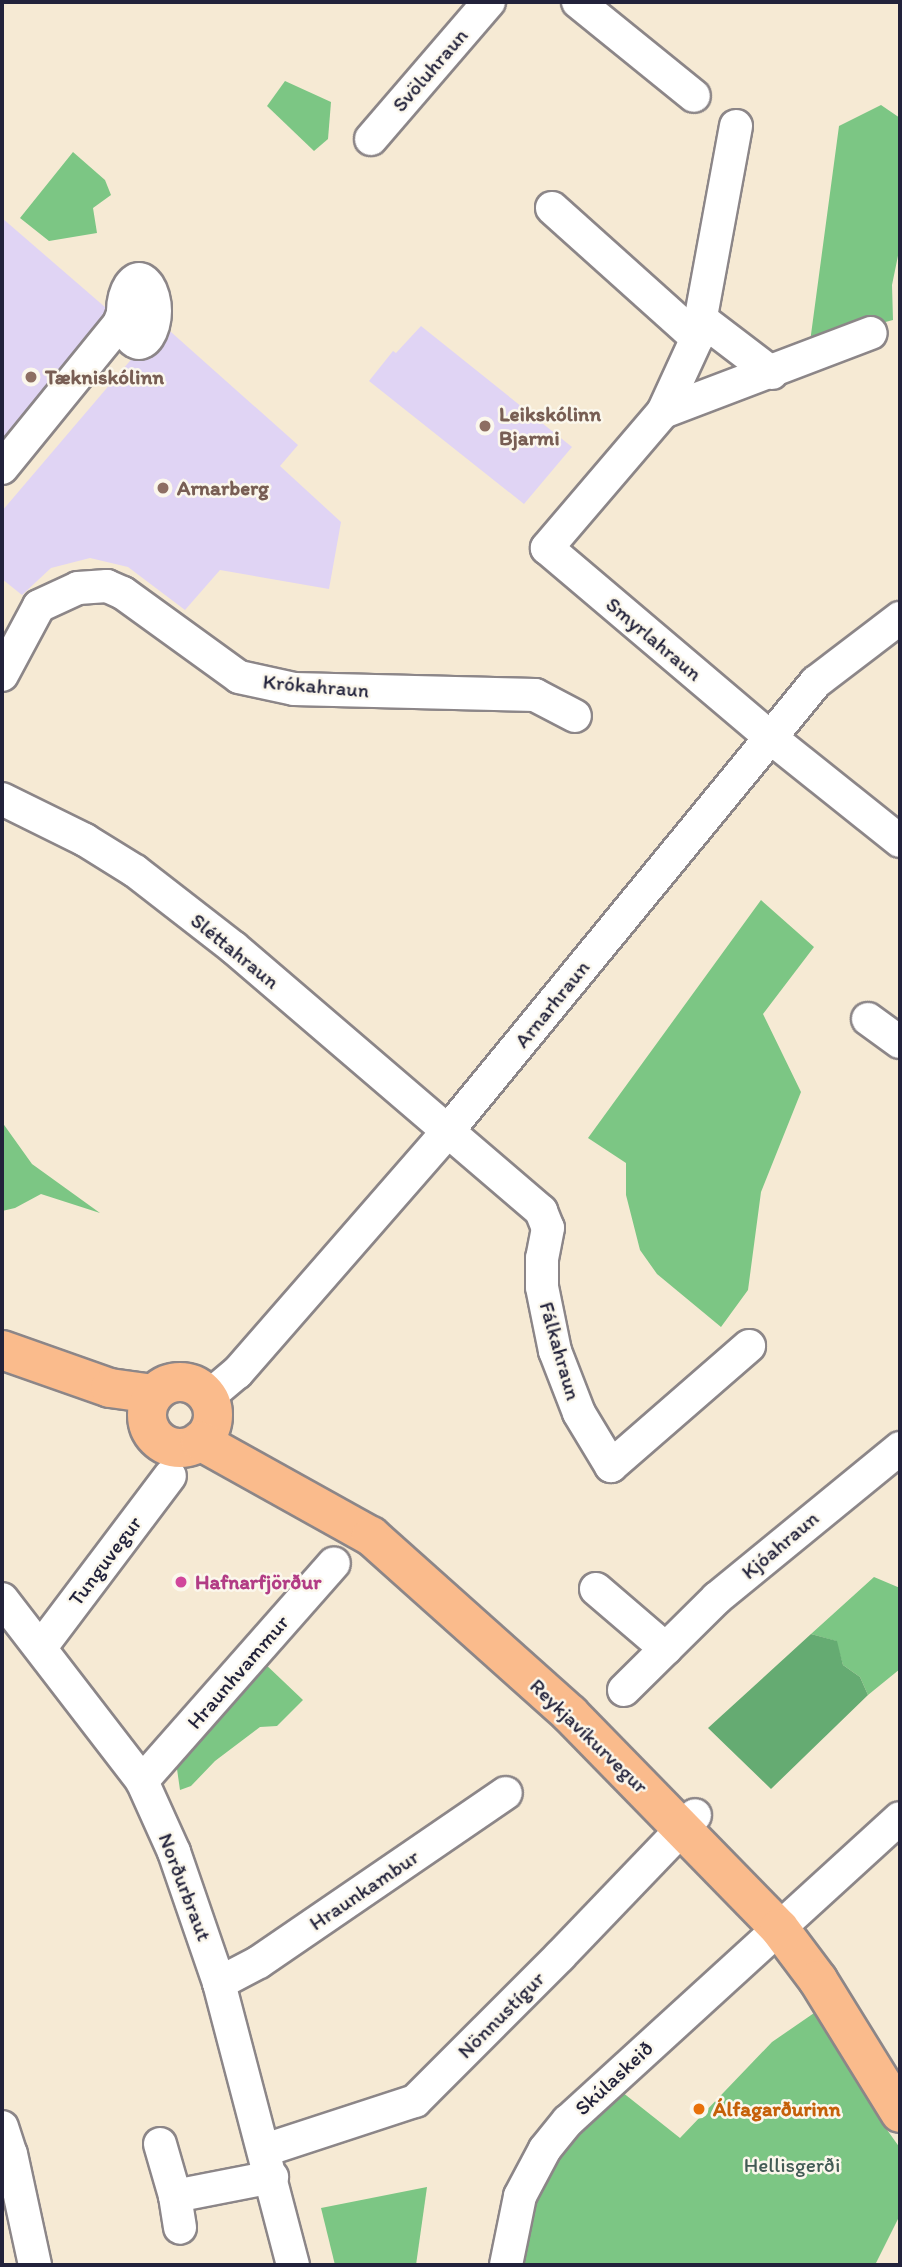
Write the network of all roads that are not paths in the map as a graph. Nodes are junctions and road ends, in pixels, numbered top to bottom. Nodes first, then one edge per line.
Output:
1 (489, 2) edge
2 (578, 2) edge
3 (694, 96) dead end
4 (736, 126) dead end
5 (371, 139) dead end
6 (552, 208) dead end
7 (127, 303) dead end
8 (699, 328) junction
9 (871, 333) dead end
10 (772, 373) junction
11 (663, 412) junction
12 (2, 468) edge
13 (900, 618) edge
14 (2, 675) edge
15 (575, 716) dead end
16 (771, 738) junction
17 (2, 799) edge
18 (900, 841) edge
19 (868, 1019) dead end
20 (900, 1042) edge
21 (447, 1132) junction
22 (749, 1346) dead end
23 (2, 1349) edge
24 (2, 1368) edge
25 (151, 1407) junction
26 (207, 1421) junction
27 (900, 1448) edge
28 (170, 1476) dead end
29 (334, 1563) dead end
30 (596, 1589) dead end
31 (2, 1599) edge
32 (23, 1641) edge
33 (666, 1649) junction
34 (624, 1690) dead end
35 (142, 1782) junction
36 (506, 1793) dead end
37 (900, 1818) edge
38 (688, 1821) junction
39 (787, 1921) junction
40 (219, 1983) junction
41 (900, 2068) edge
42 (900, 2113) edge
43 (2, 2127) edge
44 (160, 2144) dead end
45 (268, 2164) junction
46 (175, 2196) junction
47 (180, 2228) dead end
48 (35, 2265) edge
49 (293, 2265) edge
50 (506, 2265) edge

1 - 5 street, Svöluhraun
2 - 3 street
4 - 8 street, Smyrlahraun
6 - 8 street
7 - 12 street
8 - 10 street
8 - 11 street, Smyrlahraun
9 - 10 street, Smyrlahraun
10 - 11 street, Smyrlahraun
11 - 16 street, Smyrlahraun
13 - 16 street, Arnarhraun
14 - 15 street, Krókahraun
16 - 18 street, Smyrlahraun
16 - 21 street, Arnarhraun
17 - 21 street, Sléttahraun
19 - 20 street
21 - 22 street, Fálkahraun
21 - 26 street, Arnarhraun
23 - 25 main road
24 - 25 main road
25 - 26 main road
25 - 26 main road
26 - 38 main road, Reykjavíkurvegur
27 - 33 street, Kjóahraun
28 - 32 street, Tunguvegur
29 - 35 street, Hraunhvammur
30 - 33 street
31 - 32 street, Norðurbraut
32 - 35 street, Norðurbraut
33 - 34 street, Kjóahraun
35 - 40 street, Norðurbraut
36 - 40 street, Hraunkambur
37 - 39 street, Skúlaskeið
38 - 39 main road, Reykjavíkurvegur
38 - 45 street, Nönnustígur
39 - 41 main road, Reykjavíkurvegur
39 - 42 main road, Reykjavíkurvegur
39 - 50 street, Skúlaskeið
40 - 45 street, Norðurbraut
43 - 48 street
44 - 46 street
45 - 46 street
45 - 49 street, Norðurbraut
46 - 47 street

